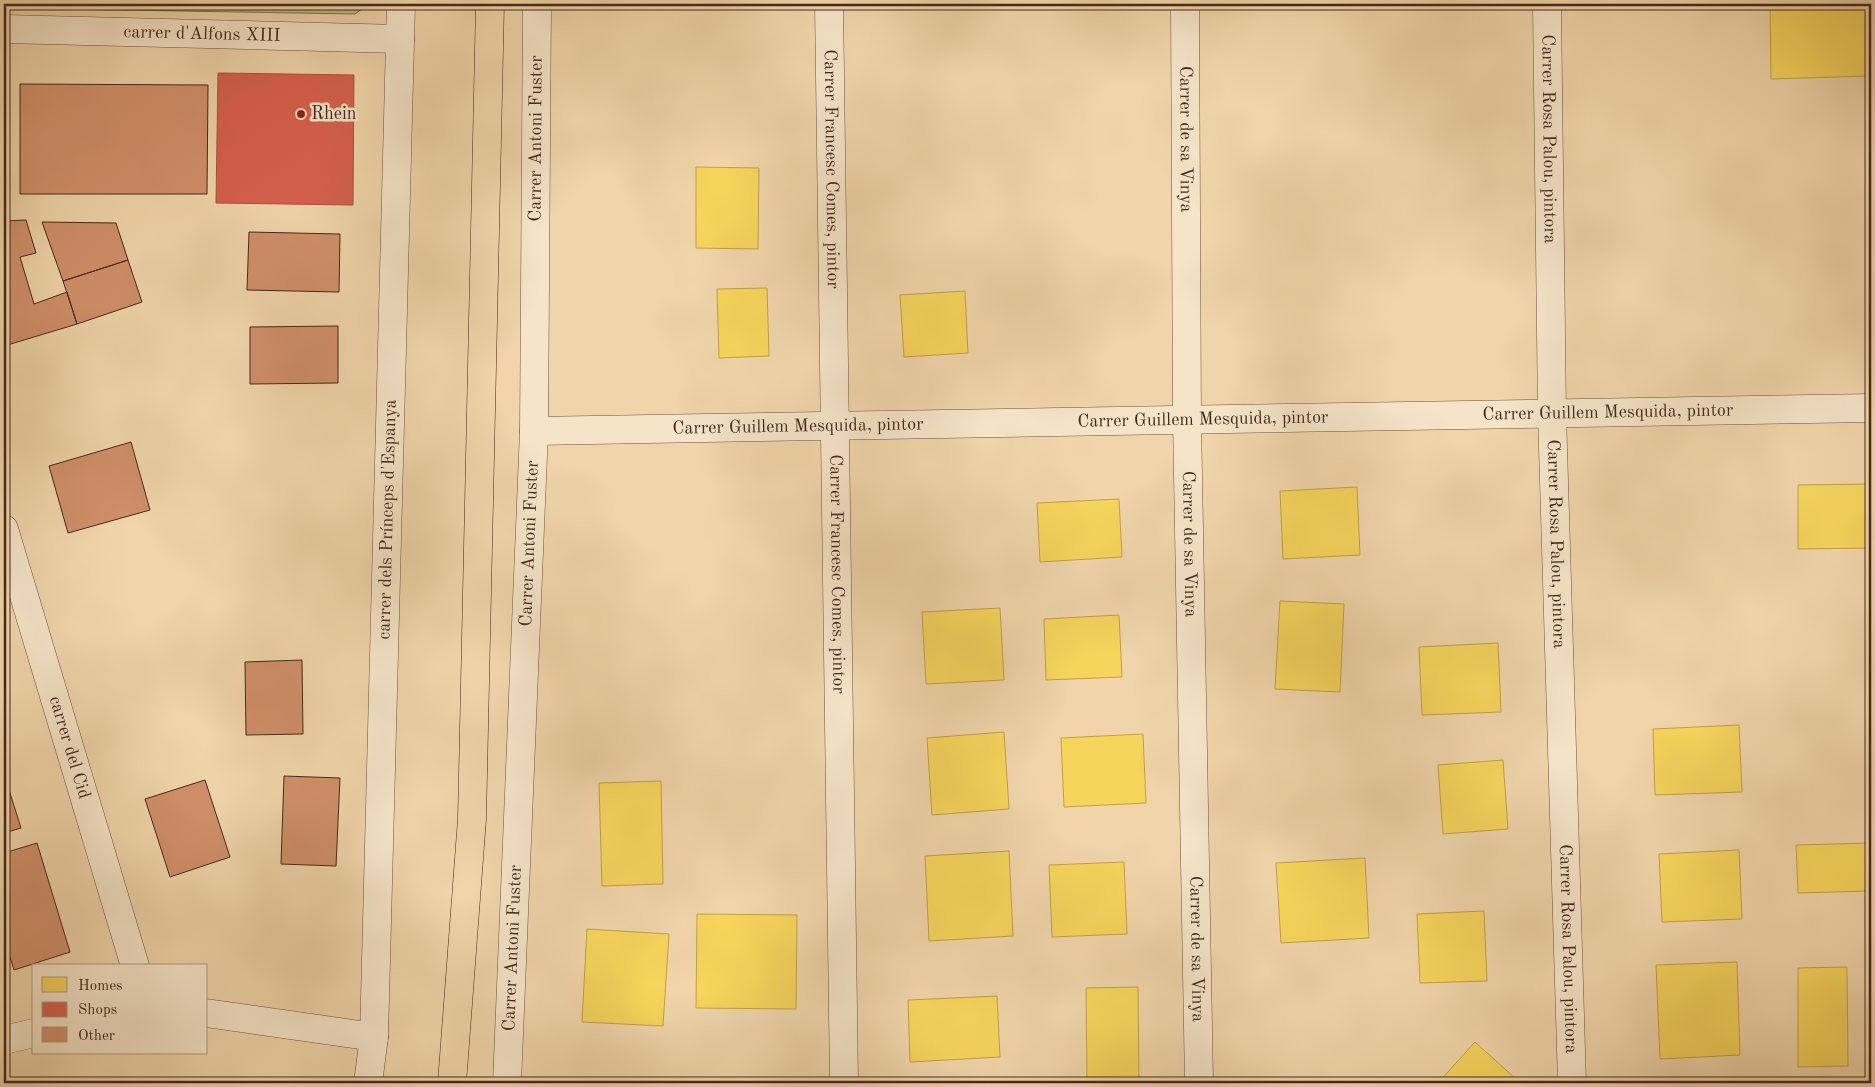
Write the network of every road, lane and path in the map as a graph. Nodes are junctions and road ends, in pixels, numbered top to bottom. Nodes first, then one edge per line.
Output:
1 (401, 4) edge
2 (490, 4) edge
3 (537, 4) edge
4 (829, 4) edge
5 (1185, 4) edge
6 (1547, 4) edge
7 (4, 29) edge
8 (400, 39) junction
9 (1871, 408) edge
10 (1552, 414) junction
11 (1188, 420) junction
12 (834, 426) junction
13 (534, 431) junction
14 (4, 529) edge
15 (134, 964) edge
16 (208, 1013) edge
17 (32, 1033) edge
18 (374, 1036) junction
19 (4, 1040) edge
20 (368, 1083) edge
21 (452, 1083) edge
22 (507, 1083) edge
23 (844, 1083) edge
24 (1198, 1083) edge
25 (1572, 1083) edge

1 - 8 street, carrer dels Prínceps d'Espanya
2 - 21 main road
3 - 13 street, Carrer Antoni Fuster
4 - 12 street, Carrer Francesc Comes, pintor
5 - 11 street, Carrer de sa Vinya
6 - 10 street, Carrer Rosa Palou, pintora
7 - 8 street, carrer d'Alfons XIII
8 - 18 street, carrer dels Prínceps d'Espanya
9 - 10 street, Carrer Guillem Mesquida, pintor
10 - 11 street, Carrer Guillem Mesquida, pintor
10 - 25 street, Carrer Rosa Palou, pintora
11 - 12 street, Carrer Guillem Mesquida, pintor
11 - 24 street, Carrer de sa Vinya
12 - 13 street, Carrer Guillem Mesquida, pintor
12 - 23 street, Carrer Francesc Comes, pintor
13 - 22 street, Carrer Antoni Fuster
14 - 15 street, carrer del Cid
16 - 18 street
17 - 19 street
18 - 20 street, carrer dels Prínceps d'Espanya

